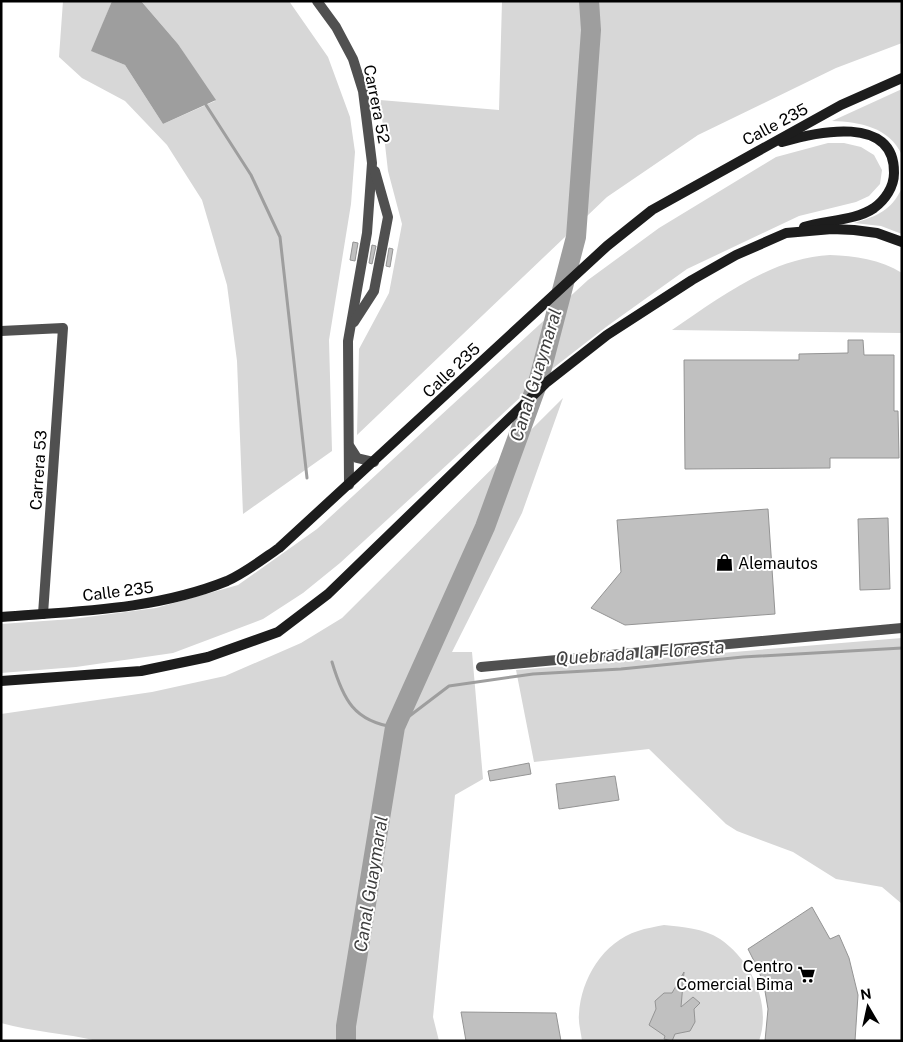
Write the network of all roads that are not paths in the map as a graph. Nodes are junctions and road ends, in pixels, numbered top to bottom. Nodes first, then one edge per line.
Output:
1 (317, 1) edge
2 (902, 78) edge
3 (764, 147) junction
4 (372, 163) junction
5 (786, 232) junction
6 (902, 242) edge
7 (357, 288) junction
8 (374, 291) junction
9 (350, 327) junction
10 (1, 331) edge
11 (348, 441) junction
12 (374, 462) junction
13 (349, 485) junction
14 (43, 614) junction
15 (1, 617) edge
16 (902, 628) edge
17 (481, 667) dead end
18 (1, 681) edge

1 - 4 street, Carrera 52
2 - 3 main road, Calle 235
3 - 5 main road
3 - 12 main road, Calle 235
4 - 7 street, Carrera 52
4 - 8 street, Carrera 52
5 - 6 main road
5 - 18 main road
7 - 8 street
7 - 9 street, Carrera 52
8 - 9 street, Carrera 52
9 - 11 street, Carrera 52
10 - 14 street, Carrera 53
11 - 12 street
11 - 13 street, Carrera 52
12 - 13 main road, Calle 235
13 - 14 main road, Calle 235
14 - 15 main road, Calle 235
16 - 17 street

